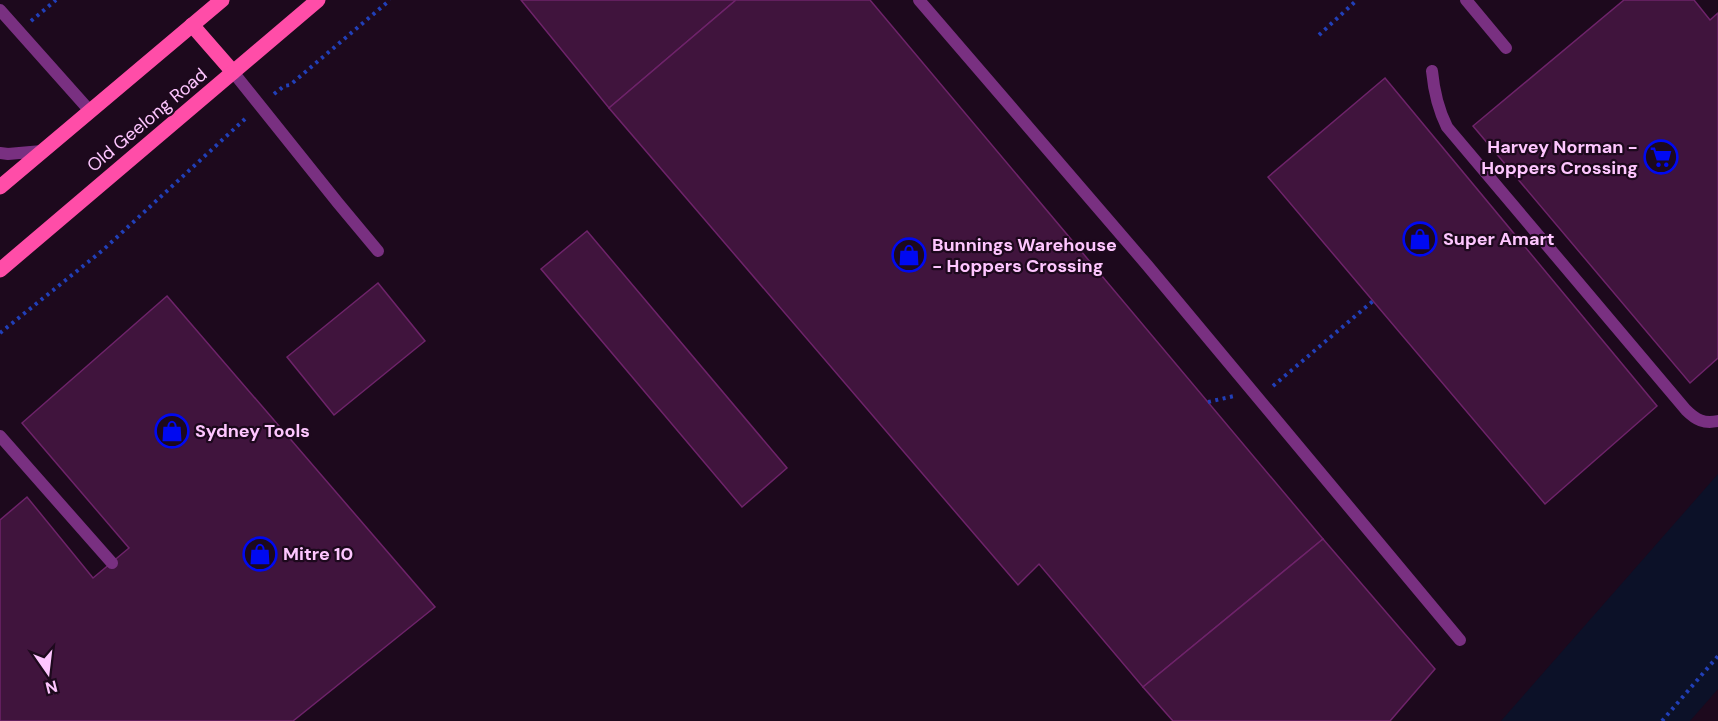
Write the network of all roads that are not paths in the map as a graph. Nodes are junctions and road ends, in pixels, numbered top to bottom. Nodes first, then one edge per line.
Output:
1 (222, 0) edge
2 (318, 0) edge
3 (919, 0) edge
4 (1466, 0) edge
5 (0, 10) edge
6 (192, 25) junction
7 (1506, 48) dead end
8 (233, 72) junction
9 (1432, 72) dead end
10 (90, 111) junction
11 (42, 151) junction
12 (0, 153) edge
13 (0, 187) edge
14 (378, 251) dead end
15 (0, 270) edge
16 (1718, 421) edge
17 (0, 436) edge
18 (112, 563) dead end
19 (1460, 640) dead end

1 - 6 main road
2 - 8 main road, Old Geelong Road
3 - 19 street
4 - 7 street
5 - 10 street
6 - 8 main road
6 - 10 main road
8 - 14 street
8 - 15 main road, Old Geelong Road
9 - 16 street
10 - 11 main road
11 - 12 street
11 - 13 main road
17 - 18 street

